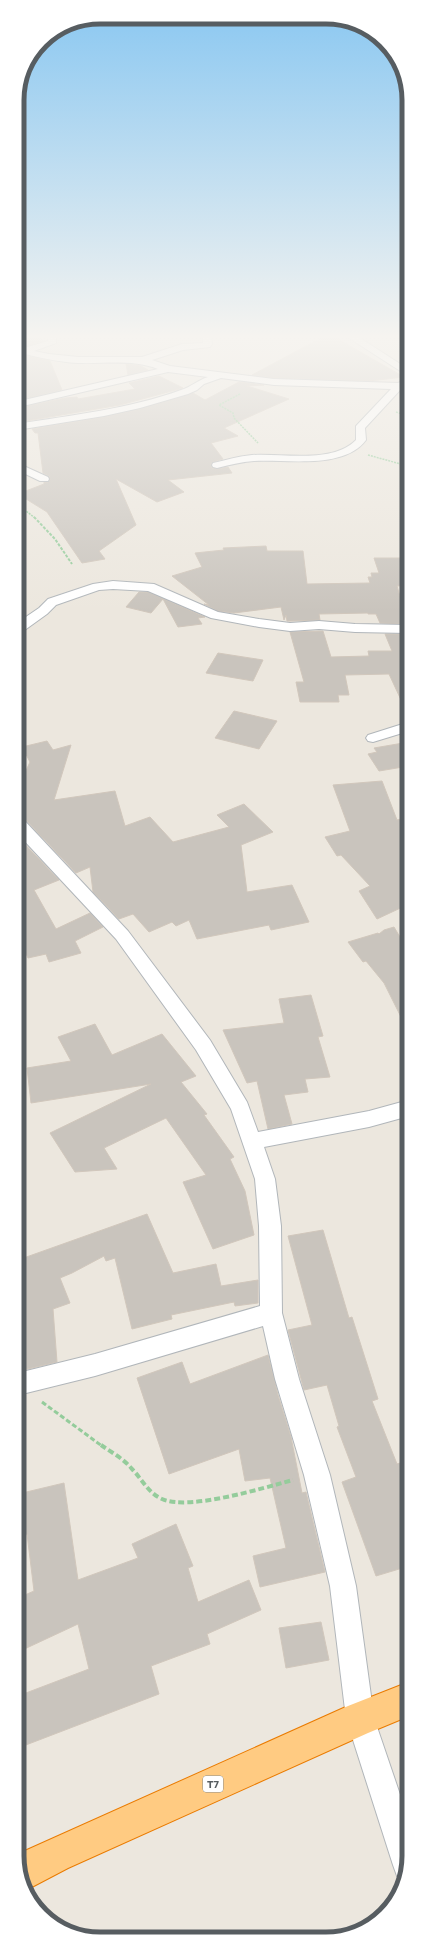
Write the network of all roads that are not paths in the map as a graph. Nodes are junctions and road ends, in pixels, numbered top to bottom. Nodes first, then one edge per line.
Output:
1 (361, 429) edge
2 (217, 465) dead end
3 (24, 469) edge
4 (44, 479) dead end
5 (24, 624) edge
6 (402, 629) edge
7 (402, 728) edge
8 (373, 738) dead end
9 (24, 830) edge
10 (402, 1110) edge
11 (252, 1142) junction
12 (271, 1313) junction
13 (24, 1383) edge
14 (402, 1702) edge
15 (360, 1718) junction
16 (402, 1847) edge
17 (25, 1870) edge

1 - 2 street
3 - 4 street
5 - 6 street
7 - 8 street
9 - 11 street
10 - 11 street
11 - 12 street
12 - 13 street
12 - 15 street
14 - 15 highway, T7
15 - 16 street
15 - 17 highway, T7

